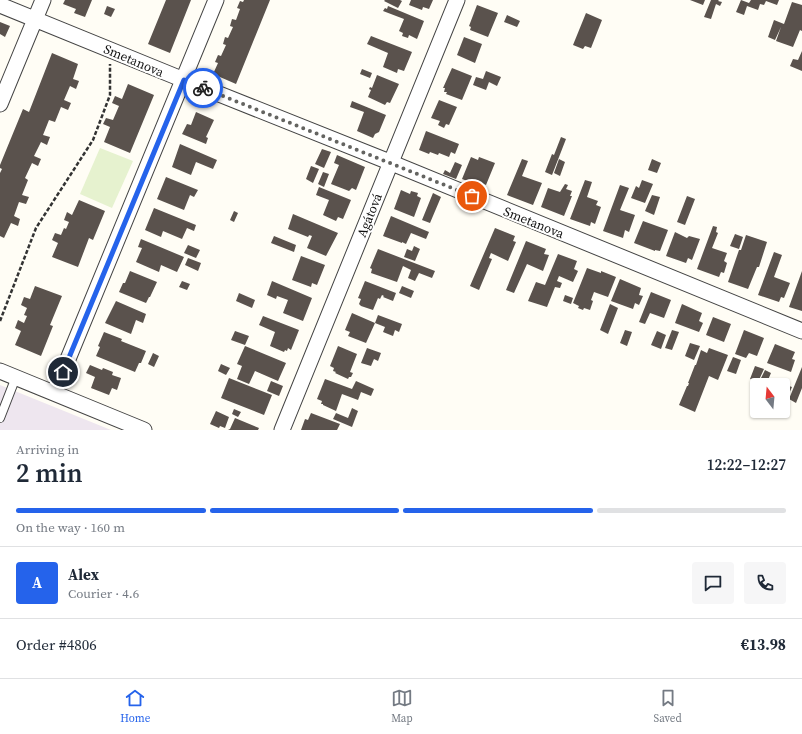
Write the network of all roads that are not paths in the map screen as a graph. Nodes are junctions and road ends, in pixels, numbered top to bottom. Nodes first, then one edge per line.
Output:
1 (43, 0) edge
2 (216, 0) edge
3 (457, 0) edge
4 (0, 4) edge
5 (35, 18) junction
6 (184, 80) junction
7 (0, 104) edge
8 (391, 163) junction
9 (802, 331) edge
10 (0, 371) edge
11 (16, 377) junction
12 (54, 393) junction
13 (0, 418) edge
14 (144, 430) edge
15 (282, 430) edge

1 - 5 street
2 - 6 street
3 - 8 street, Agátová
4 - 5 street, Smetanova
5 - 6 street, Smetanova
5 - 7 street
6 - 8 street, Smetanova
6 - 12 street
8 - 9 street, Smetanova
8 - 15 street, Agátová
10 - 11 street
11 - 12 street
11 - 13 lane
12 - 14 street

